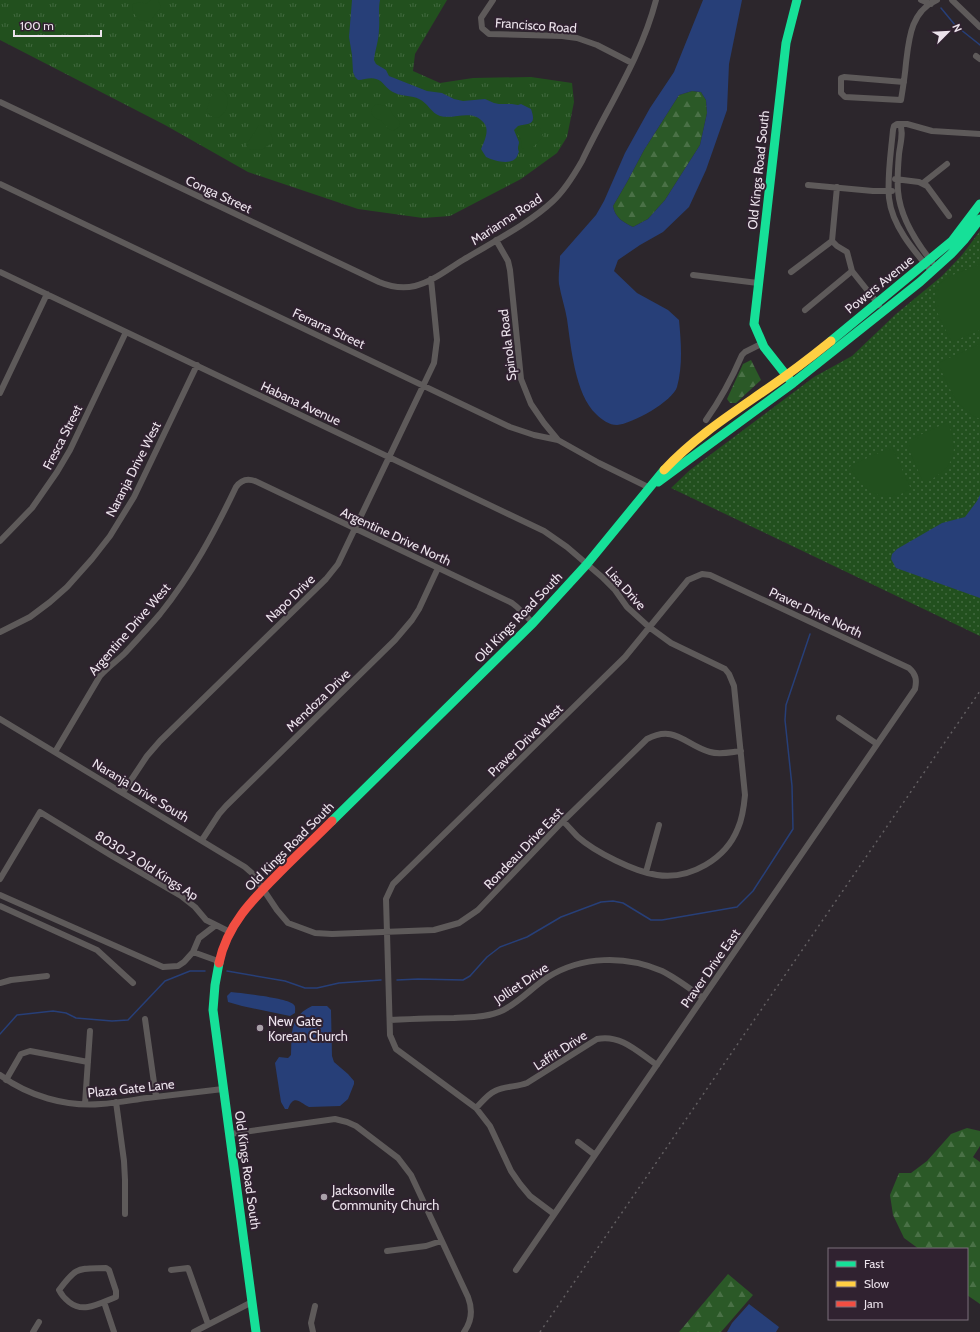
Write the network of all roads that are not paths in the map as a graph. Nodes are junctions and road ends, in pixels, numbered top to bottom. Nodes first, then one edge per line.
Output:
1 (493, 0) edge
2 (656, 0) edge
3 (797, 0) edge
4 (921, 0) edge
5 (938, 0) edge
6 (952, 0) edge
7 (930, 4) junction
8 (980, 27) edge
9 (632, 63) junction
10 (904, 82) junction
11 (0, 102) edge
12 (900, 124) junction
13 (980, 134) edge
14 (947, 164) dead end
15 (889, 178) junction
16 (898, 179) junction
17 (923, 183) junction
18 (0, 184) edge
19 (808, 185) dead end
20 (837, 187) junction
21 (889, 191) junction
22 (898, 191) junction
23 (980, 204) edge
24 (949, 216) dead end
25 (980, 219) edge
26 (496, 240) junction
27 (832, 241) junction
28 (928, 262) junction
29 (935, 269) junction
30 (852, 271) junction
31 (0, 272) edge
32 (791, 272) dead end
33 (693, 276) dead end
34 (432, 279) junction
35 (758, 283) junction
36 (47, 294) junction
37 (877, 303) junction
38 (804, 310) dead end
39 (884, 311) junction
40 (126, 332) junction
41 (761, 344) junction
42 (197, 366) junction
43 (789, 379) junction
44 (424, 386) junction
45 (0, 393) edge
46 (706, 420) dead end
47 (558, 440) junction
48 (389, 457) junction
49 (243, 481) joint
50 (650, 488) junction
51 (355, 528) junction
52 (0, 541) edge
53 (587, 564) junction
54 (438, 568) junction
55 (702, 574) joint
56 (533, 623) junction
57 (649, 627) junction
58 (0, 632) edge
59 (916, 677) joint
60 (839, 718) dead end
61 (0, 719) edge
62 (877, 744) junction
63 (741, 751) junction
64 (55, 752) junction
65 (123, 792) junction
66 (564, 821) junction
67 (659, 825) dead end
68 (202, 840) junction
69 (646, 872) junction
70 (0, 879) edge
71 (263, 889) junction
72 (0, 895) edge
73 (0, 906) edge
74 (216, 926) junction
75 (230, 932) junction
76 (387, 932) junction
77 (193, 952) junction
78 (218, 961) junction
79 (47, 976) dead end
80 (0, 983) edge
81 (133, 983) dead end
82 (703, 998) junction
83 (145, 1019) dead end
84 (390, 1020) junction
85 (90, 1031) dead end
86 (88, 1062) junction
87 (657, 1065) junction
88 (0, 1075) edge
89 (6, 1080) junction
90 (223, 1089) junction
91 (156, 1097) junction
92 (116, 1102) junction
93 (85, 1104) junction
94 (476, 1108) junction
95 (230, 1134) junction
96 (578, 1142) dead end
97 (595, 1155) junction
98 (125, 1214) dead end
99 (554, 1214) junction
100 (441, 1241) junction
101 (387, 1251) dead end
102 (171, 1270) dead end
103 (516, 1270) dead end
104 (104, 1302) junction
105 (252, 1302) junction
106 (315, 1306) dead end
107 (39, 1322) dead end
108 (208, 1324) junction
109 (33, 1332) edge
110 (114, 1332) edge
111 (194, 1332) edge
112 (256, 1332) edge
113 (313, 1332) edge
114 (464, 1332) edge

1 - 9 street, Francisco Road
2 - 9 street, Marianna Road
3 - 35 street, Old Kings Road South
4 - 7 street
5 - 7 street
6 - 8 street
7 - 10 street
9 - 26 street, Marianna Road
10 - 10 street
11 - 34 street, Conga Street
12 - 13 street
12 - 15 street
12 - 16 street
14 - 17 street
15 - 16 street
15 - 21 street
16 - 17 street
16 - 22 street
17 - 24 street
18 - 44 street, Ferrarra Street
19 - 20 street
20 - 21 street
20 - 27 street
21 - 22 street
21 - 28 street
22 - 28 street
23 - 28 street, Powers Avenue
25 - 29 street, Powers Avenue
26 - 34 street, Marianna Road
26 - 47 street, Spinola Road
27 - 30 street
27 - 32 street
28 - 29 street
28 - 37 street, Powers Avenue
29 - 39 street, Powers Avenue
30 - 37 street
30 - 38 street
31 - 36 street, Habana Avenue
33 - 35 street
34 - 44 street
35 - 41 street, Old Kings Road South
36 - 40 street, Habana Avenue
36 - 45 street
37 - 39 street
37 - 43 street, Powers Avenue
39 - 43 street, Powers Avenue
40 - 42 street, Habana Avenue
40 - 52 street, Fresca Street
41 - 43 street, Old Kings Road South
41 - 46 street
42 - 48 street, Habana Avenue
42 - 58 street, Naranja Drive West
43 - 50 street, Old Kings Road South
44 - 47 street, Ferrarra Street
44 - 48 street, Napo Drive
47 - 50 street, Ferrarra Street
48 - 51 street, Napo Drive
48 - 53 street, Habana Avenue
49 - 51 street, Argentine Drive North
49 - 64 street, Argentine Drive West
50 - 53 street, Old Kings Road South
51 - 54 street, Argentine Drive North
51 - 65 street, Napo Drive
53 - 56 street, Old Kings Road South
53 - 57 street, Lisa Drive
54 - 56 street, Argentine Drive North
54 - 68 street, Mendoza Drive
55 - 57 street, Praver Drive West
55 - 59 street, Praver Drive North
56 - 71 street, Old Kings Road South
57 - 63 street, Lisa Drive
57 - 76 street, Praver Drive West
59 - 62 street, Praver Drive East
60 - 62 street
61 - 64 street, Naranja Drive South
62 - 82 street, Praver Drive East
63 - 66 street, Rondeau Drive East
63 - 69 street, Lisa Drive
64 - 65 street, Naranja Drive South
65 - 68 street, Naranja Drive South
66 - 69 street, Lisa Drive
66 - 76 street, Rondeau Drive East
67 - 69 street
68 - 71 street, Naranja Drive South
70 - 74 street, 8030-2 Old Kings Ap
71 - 75 street, Old Kings Road South
71 - 76 street, Rondeau Drive East
72 - 77 street
73 - 81 street
74 - 75 street
74 - 77 street
75 - 78 street, Old Kings Road South
76 - 84 street, Praver Drive West
77 - 78 street
78 - 90 street, Old Kings Road South
79 - 80 street
82 - 84 street, Jolliet Drive
82 - 87 street, Praver Drive East
83 - 91 street
84 - 94 street, Praver Drive West
85 - 86 street
86 - 89 street
86 - 93 street
87 - 94 street, Laffit Drive
87 - 97 street, Praver Drive East
88 - 89 street, Plaza Gate Lane
89 - 93 street, Plaza Gate Lane
90 - 91 street, Plaza Gate Lane
90 - 95 street, Old Kings Road South
91 - 92 street, Plaza Gate Lane
92 - 93 street, Plaza Gate Lane
92 - 98 street
94 - 99 street, Praver Drive West
95 - 100 street
95 - 105 street, Old Kings Road South
96 - 97 street
97 - 99 street, Praver Drive East
99 - 103 street, Praver Drive East
100 - 101 street
100 - 114 street
102 - 108 street
104 - 104 street
104 - 110 street
105 - 108 street
105 - 112 street, Old Kings Road South
106 - 113 street
107 - 109 street
108 - 111 street

